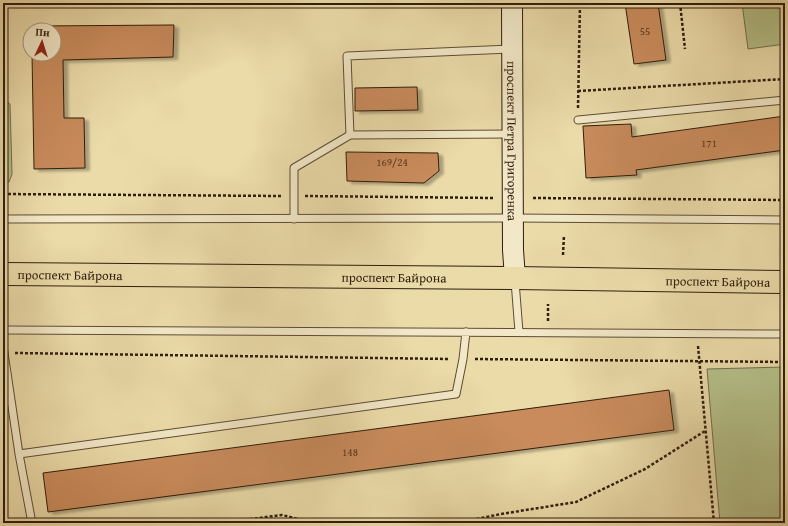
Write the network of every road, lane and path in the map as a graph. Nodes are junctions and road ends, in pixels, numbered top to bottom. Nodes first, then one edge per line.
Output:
1 (512, 3) edge
2 (580, 3) edge
3 (680, 3) edge
4 (513, 49) junction
5 (685, 49) dead end
6 (785, 79) edge
7 (578, 91) junction
8 (785, 100) edge
9 (578, 120) joint
10 (513, 134) junction
11 (350, 135) junction
12 (3, 194) edge
13 (294, 196) junction
14 (499, 198) dead end
15 (533, 198) dead end
16 (785, 200) edge
17 (513, 218) junction
18 (3, 219) edge
19 (294, 219) junction
20 (785, 220) edge
21 (564, 235) dead end
22 (563, 255) dead end
23 (3, 274) edge
24 (514, 278) junction
25 (785, 282) edge
26 (3, 330) edge
27 (466, 332) junction
28 (519, 332) junction
29 (697, 334) junction
30 (785, 334) edge
31 (4, 349) edge
32 (463, 359) junction
33 (699, 362) junction
34 (785, 362) edge
35 (706, 432) junction
36 (19, 454) junction
37 (32, 523) edge
38 (220, 523) edge
39 (314, 523) edge
40 (457, 523) edge
41 (714, 523) edge

1 - 4 main road, проспект Петра Григоренка
2 - 7 path
3 - 5 path
4 - 10 main road, проспект Петра Григоренка
4 - 11 lane
6 - 7 path
7 - 9 path
8 - 9 lane
10 - 11 lane
10 - 17 main road, проспект Петра Григоренка
11 - 13 lane
12 - 13 path
13 - 14 path
13 - 19 lane
15 - 16 path
17 - 19 lane
17 - 20 lane
17 - 24 main road, проспект Петра Григоренка
18 - 19 lane
21 - 22 path
23 - 24 main road, проспект Байрона
24 - 25 main road, проспект Байрона
24 - 28 lane
26 - 27 lane
27 - 28 lane
27 - 32 lane
28 - 29 lane
29 - 30 lane
29 - 33 path
31 - 32 path
31 - 36 lane
32 - 33 path
32 - 36 lane
33 - 34 path
33 - 35 path
35 - 40 path
35 - 41 path
36 - 37 lane
38 - 39 path

